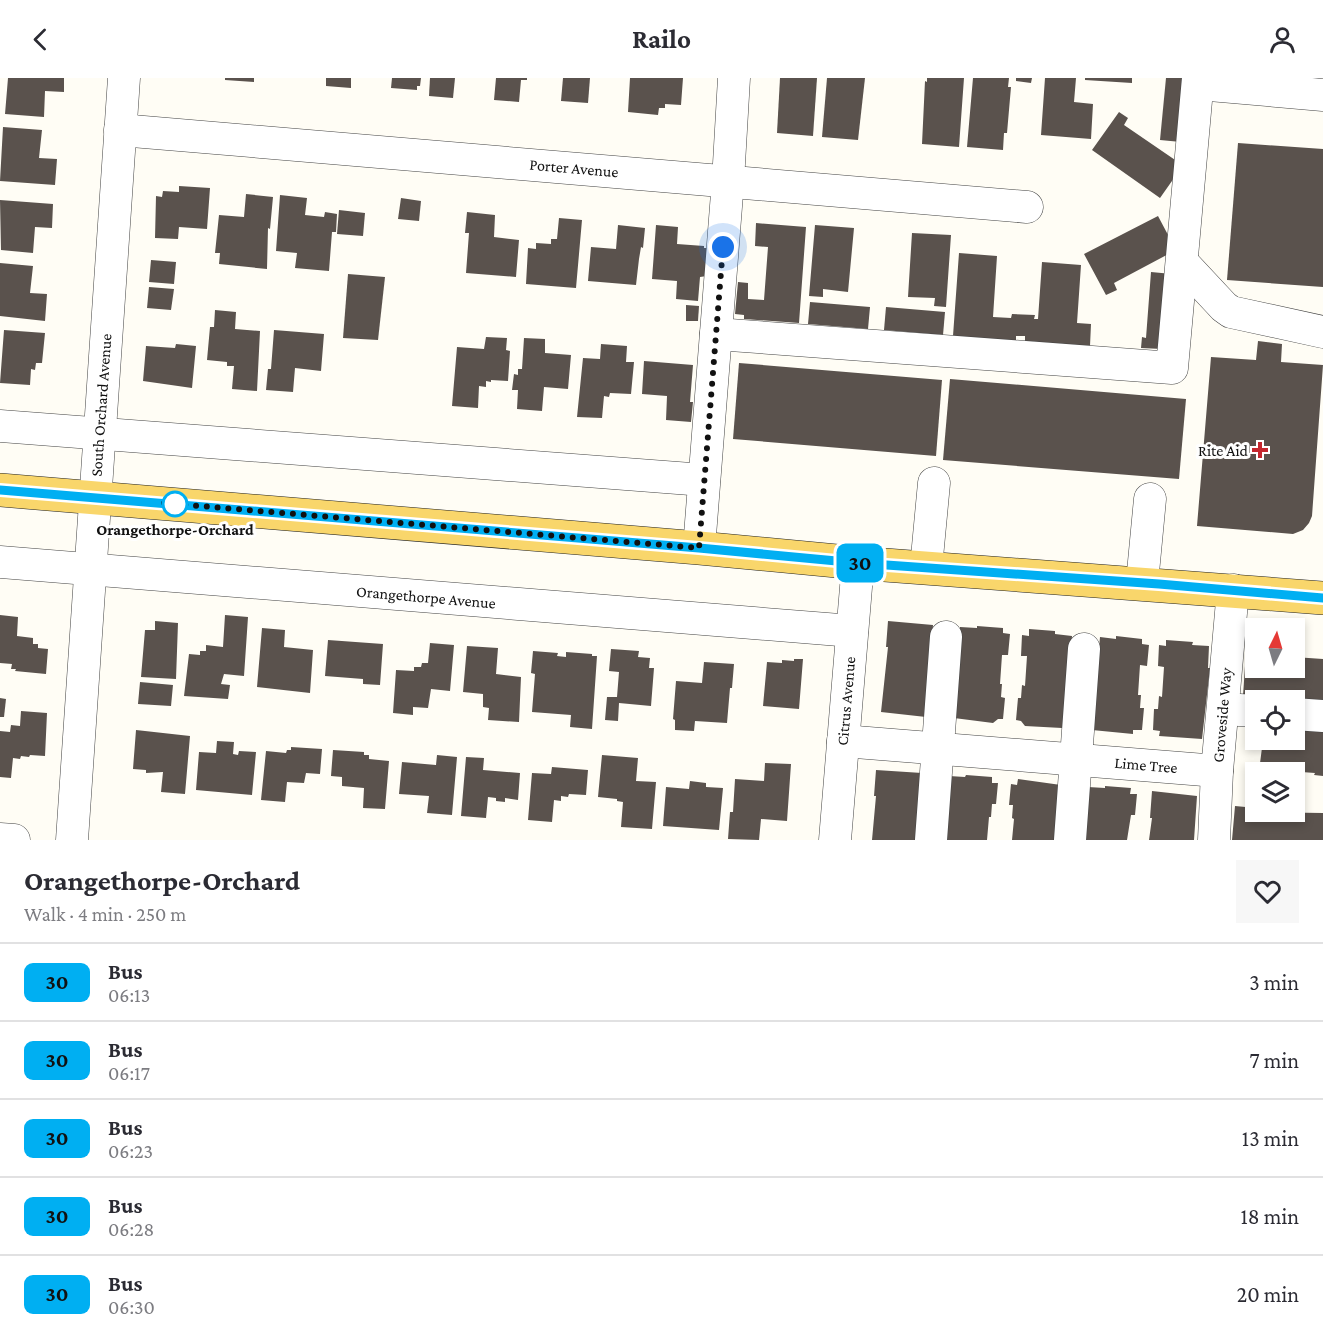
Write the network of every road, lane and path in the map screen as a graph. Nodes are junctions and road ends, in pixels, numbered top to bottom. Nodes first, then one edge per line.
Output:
1 (124, 78) edge
2 (734, 78) edge
3 (1198, 81) edge
4 (1323, 95) edge
5 (120, 130) junction
6 (728, 181) junction
7 (1027, 207) dead end
8 (1182, 262) junction
9 (1323, 332) edge
10 (716, 334) junction
11 (0, 426) edge
12 (99, 433) junction
13 (704, 480) junction
14 (934, 483) dead end
15 (0, 490) edge
16 (95, 498) junction
17 (1150, 499) dead end
18 (699, 548) junction
19 (0, 562) edge
20 (858, 563) junction
21 (926, 568) junction
22 (90, 569) junction
23 (1142, 583) junction
24 (1233, 591) junction
25 (1323, 598) edge
26 (852, 631) junction
27 (946, 637) dead end
28 (1084, 649) dead end
29 (1223, 709) junction
30 (1245, 710) edge
31 (1305, 715) edge
32 (1323, 716) edge
33 (843, 741) junction
34 (938, 749) junction
35 (1075, 759) junction
36 (1217, 771) junction
37 (0, 839) edge
38 (14, 840) edge
39 (72, 840) edge
40 (835, 840) edge
41 (931, 840) edge
42 (1070, 840) edge
43 (1214, 840) edge

1 - 5 street, South Orchard Avenue
2 - 6 street
3 - 4 street
3 - 8 street
5 - 6 street, Porter Avenue
5 - 12 street, South Orchard Avenue
6 - 7 street, Porter Avenue
6 - 10 street
8 - 9 street
8 - 10 street
10 - 13 street
11 - 12 street
12 - 13 street
12 - 16 street, South Orchard Avenue
13 - 18 street
14 - 21 street
15 - 16 main road
16 - 18 main road
16 - 22 street, South Orchard Avenue
17 - 23 street
18 - 20 main road
19 - 22 street, Orangethorpe Avenue
20 - 21 main road
20 - 26 street, Citrus Avenue
21 - 23 main road
22 - 26 street, Orangethorpe Avenue
22 - 39 street, South Orchard Avenue
23 - 24 main road
24 - 25 main road
24 - 29 street, Groveside Way
26 - 33 street, Citrus Avenue
27 - 34 street
28 - 35 street
29 - 30 street
29 - 36 street, Groveside Way
31 - 32 street
33 - 34 street, Lime Tree
33 - 40 street, Citrus Avenue
34 - 35 street, Lime Tree
34 - 41 street
35 - 36 street, Lime Tree
35 - 42 street
36 - 43 street, Groveside Way
37 - 38 street

